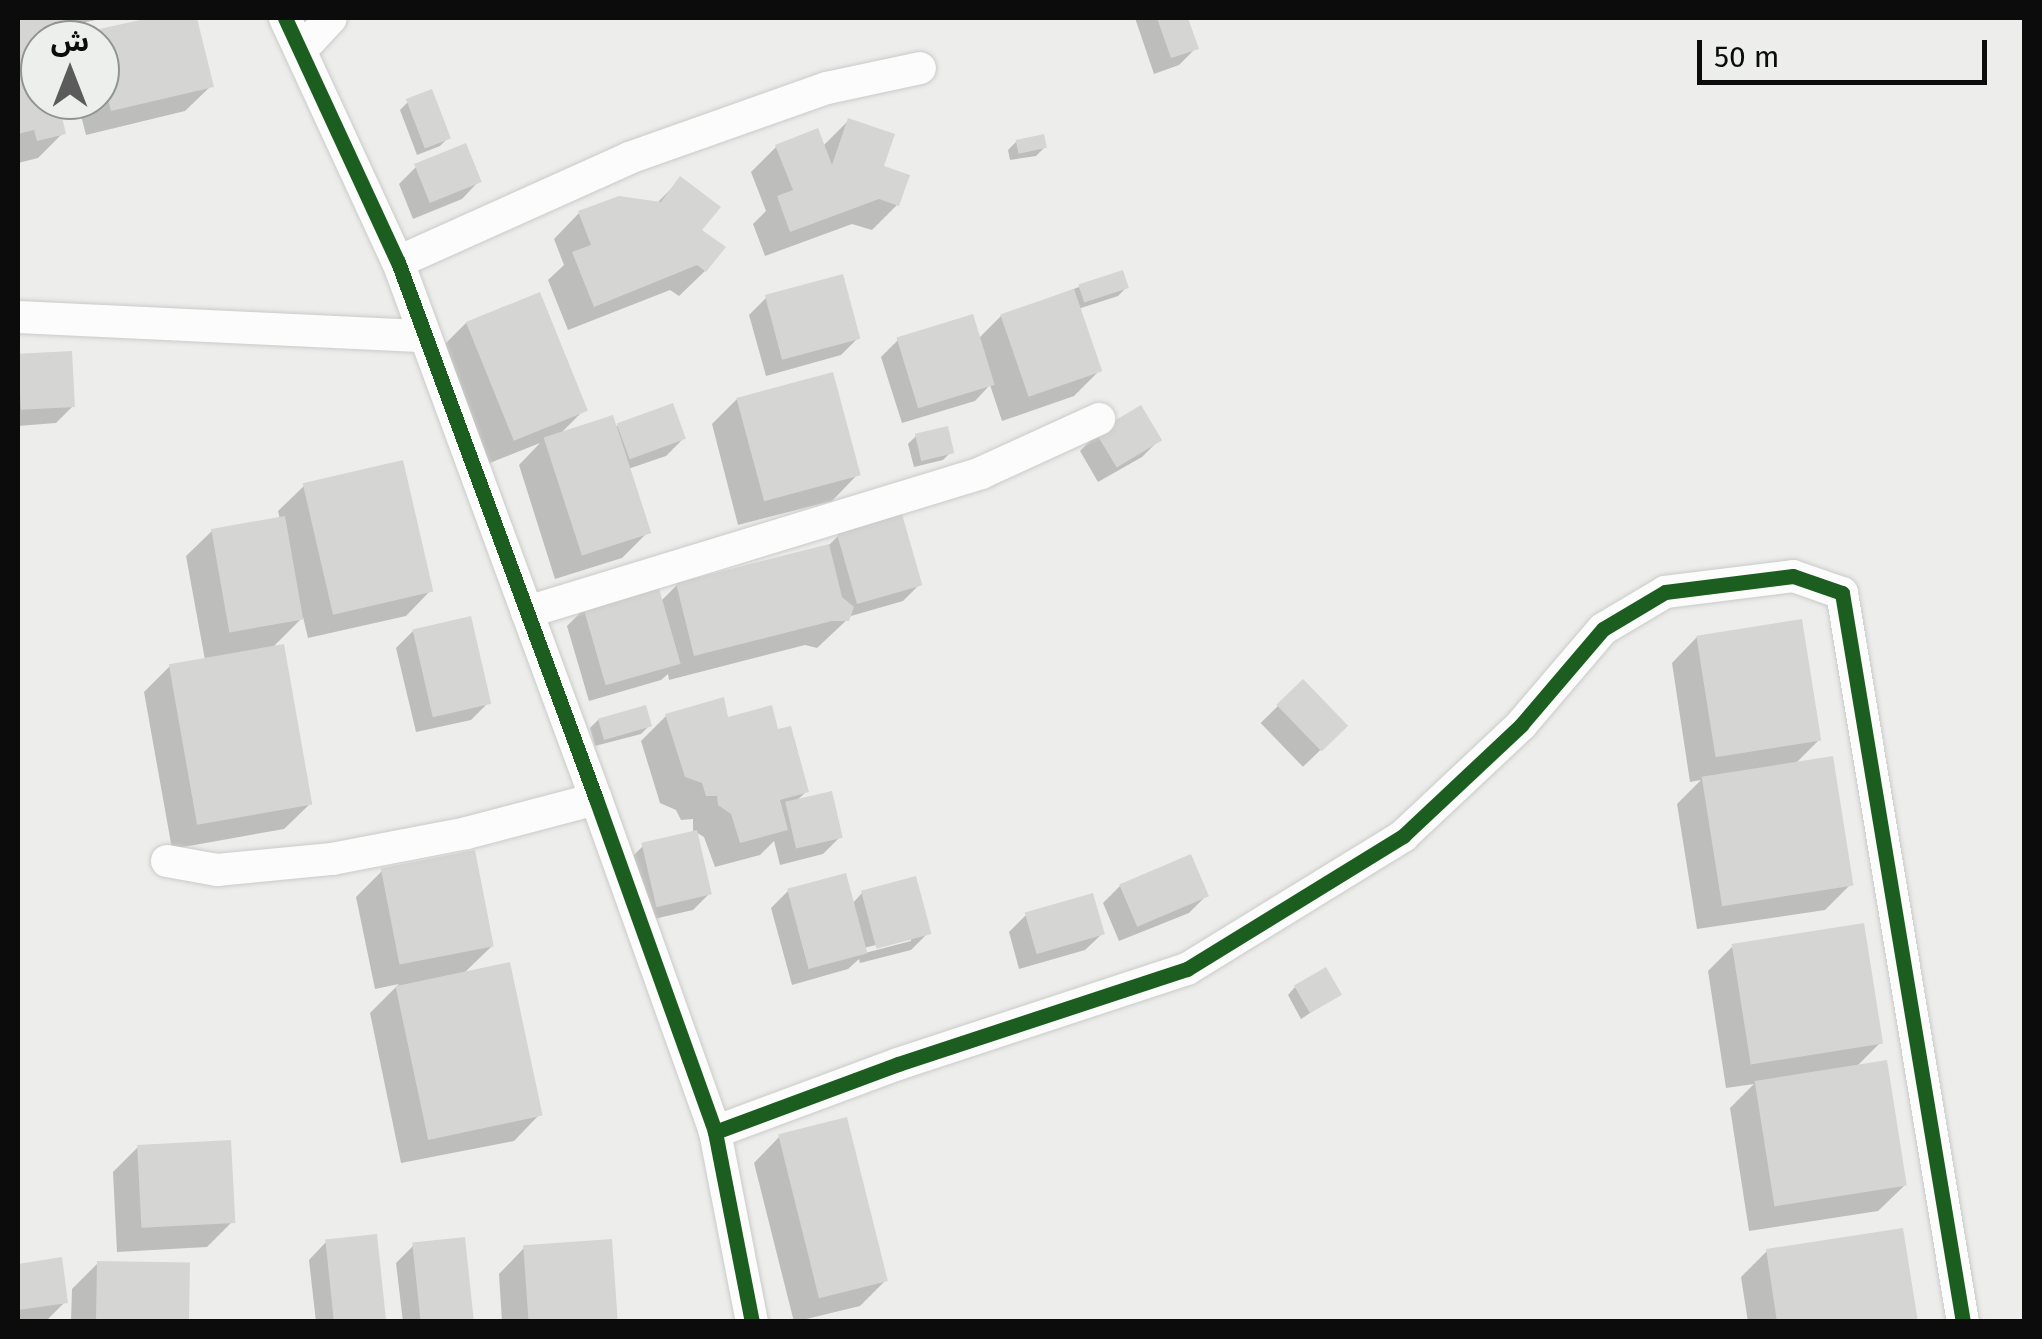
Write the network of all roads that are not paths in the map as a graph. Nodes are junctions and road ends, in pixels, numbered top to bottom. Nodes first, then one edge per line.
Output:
1 (285, 18) edge
2 (331, 18) edge
3 (302, 48) junction
4 (920, 68) dead end
5 (398, 262) junction
6 (18, 317) edge
7 (425, 336) junction
8 (1099, 420) dead end
9 (526, 612) junction
10 (596, 800) junction
11 (167, 861) dead end
12 (714, 1132) junction
13 (752, 1322) edge
14 (1963, 1322) edge

1 - 3 street
2 - 3 street
3 - 5 street
4 - 5 street
5 - 7 street
6 - 7 street
7 - 9 street
8 - 9 street
9 - 10 street
10 - 11 street
10 - 12 street
12 - 13 street
12 - 14 street

